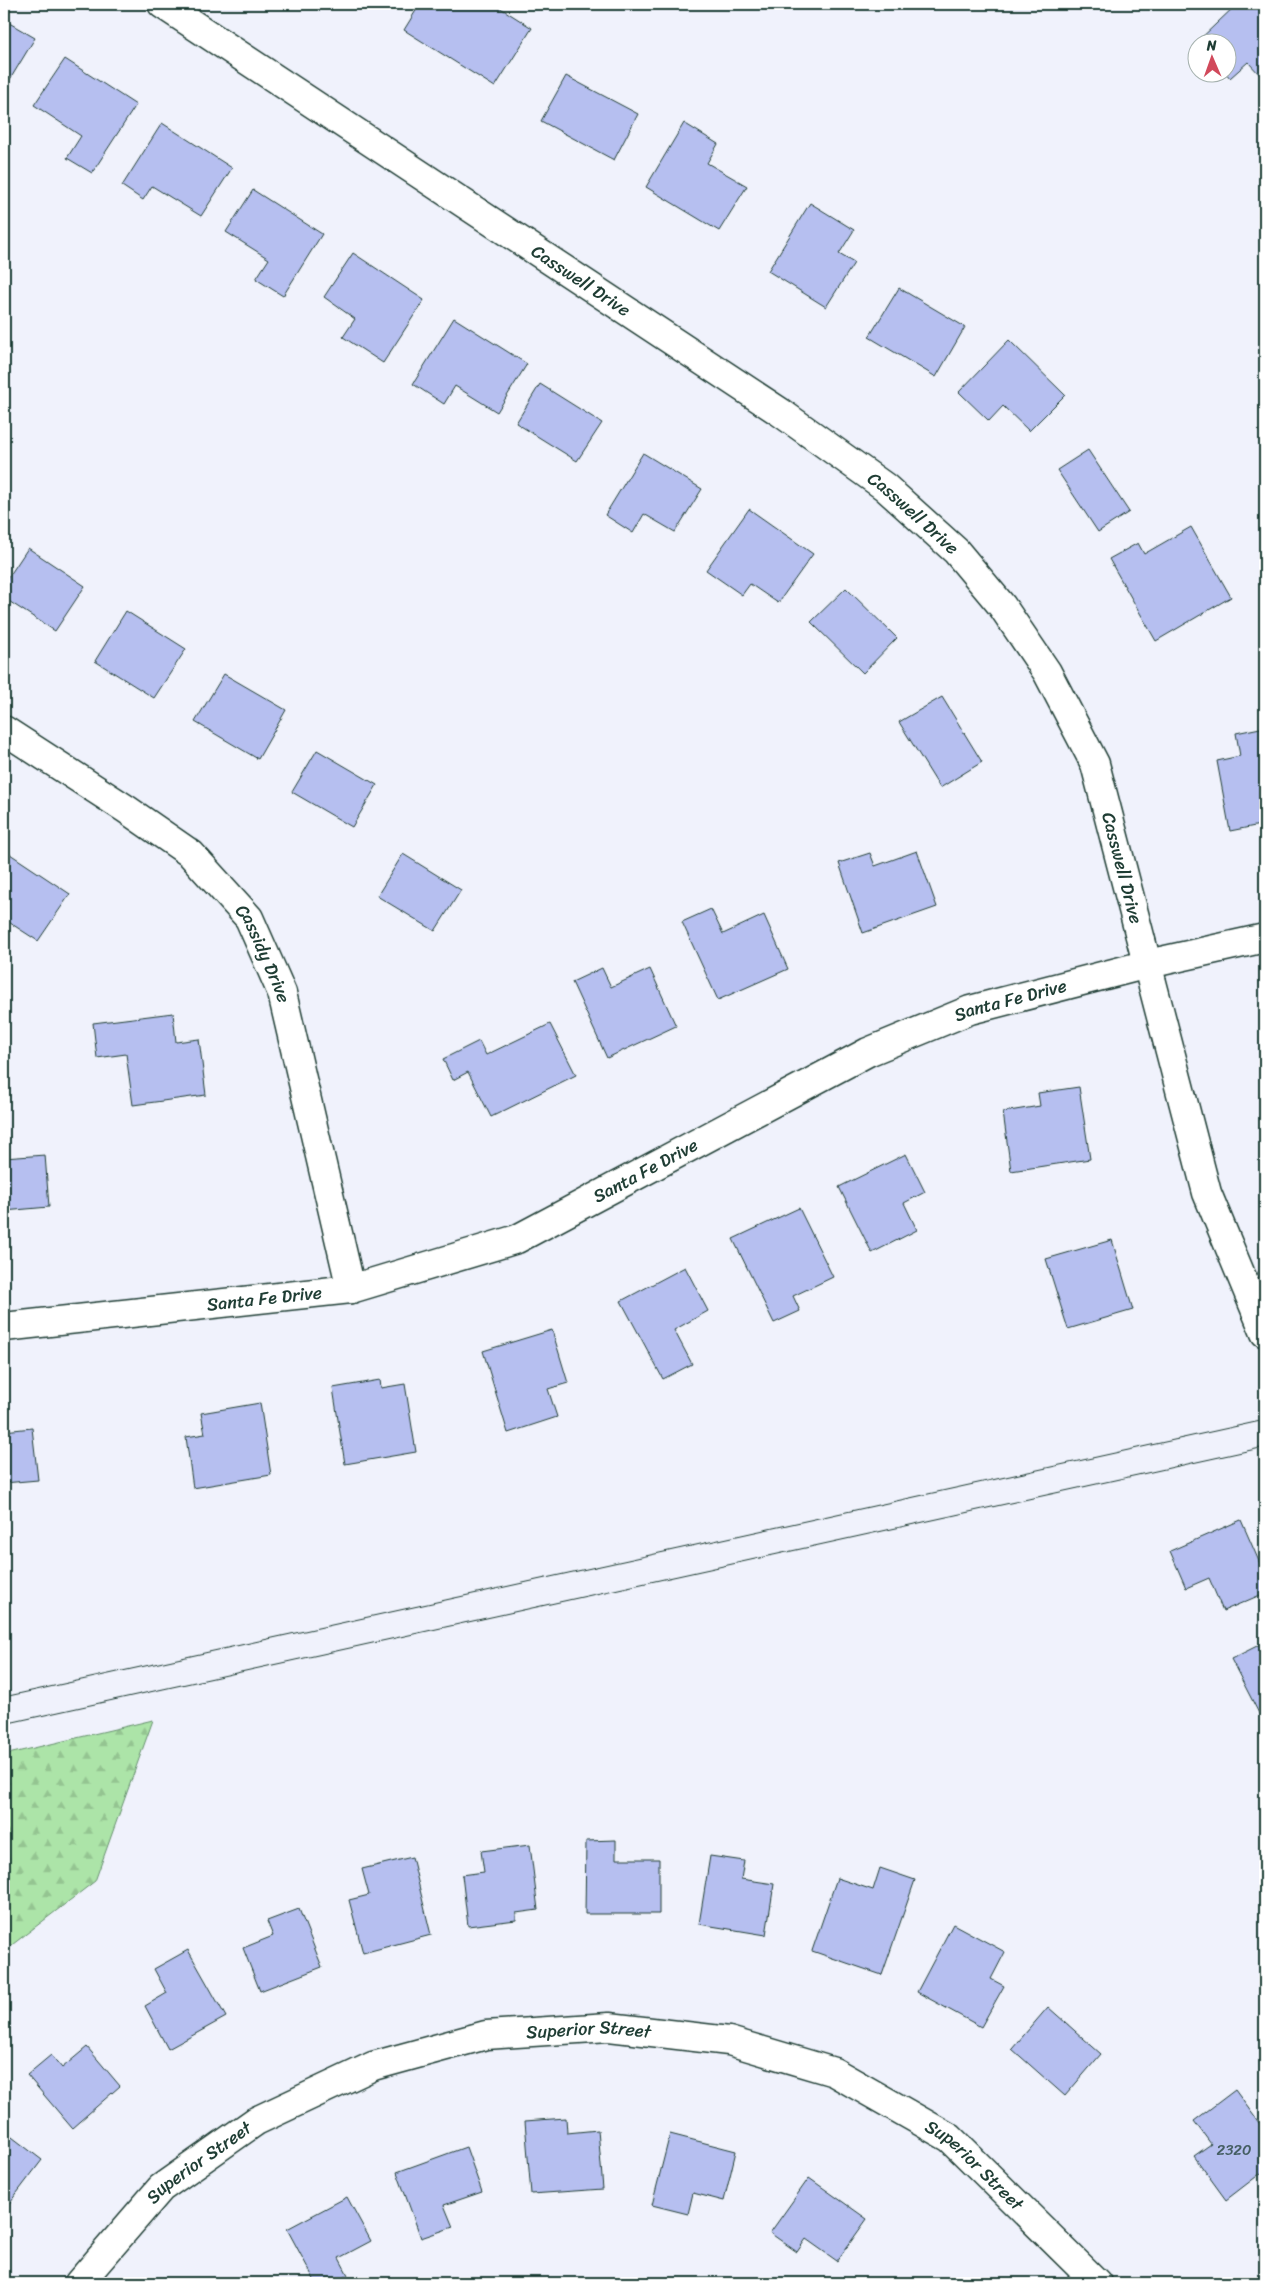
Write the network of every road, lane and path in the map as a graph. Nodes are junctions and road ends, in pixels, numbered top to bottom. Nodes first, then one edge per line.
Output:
1 (162, 4) edge
2 (4, 730) edge
3 (1265, 938) edge
4 (1148, 964) junction
5 (352, 1289) junction
6 (4, 1327) edge
7 (1265, 1334) edge
8 (79, 2283) edge
9 (1097, 2283) edge

1 - 4 street, Casswell Drive
2 - 5 street, Cassidy Drive
3 - 4 street, Santa Fe Drive
4 - 5 street, Santa Fe Drive
4 - 7 street, Casswell Drive
5 - 6 street, Santa Fe Drive
8 - 9 street, Superior Street

